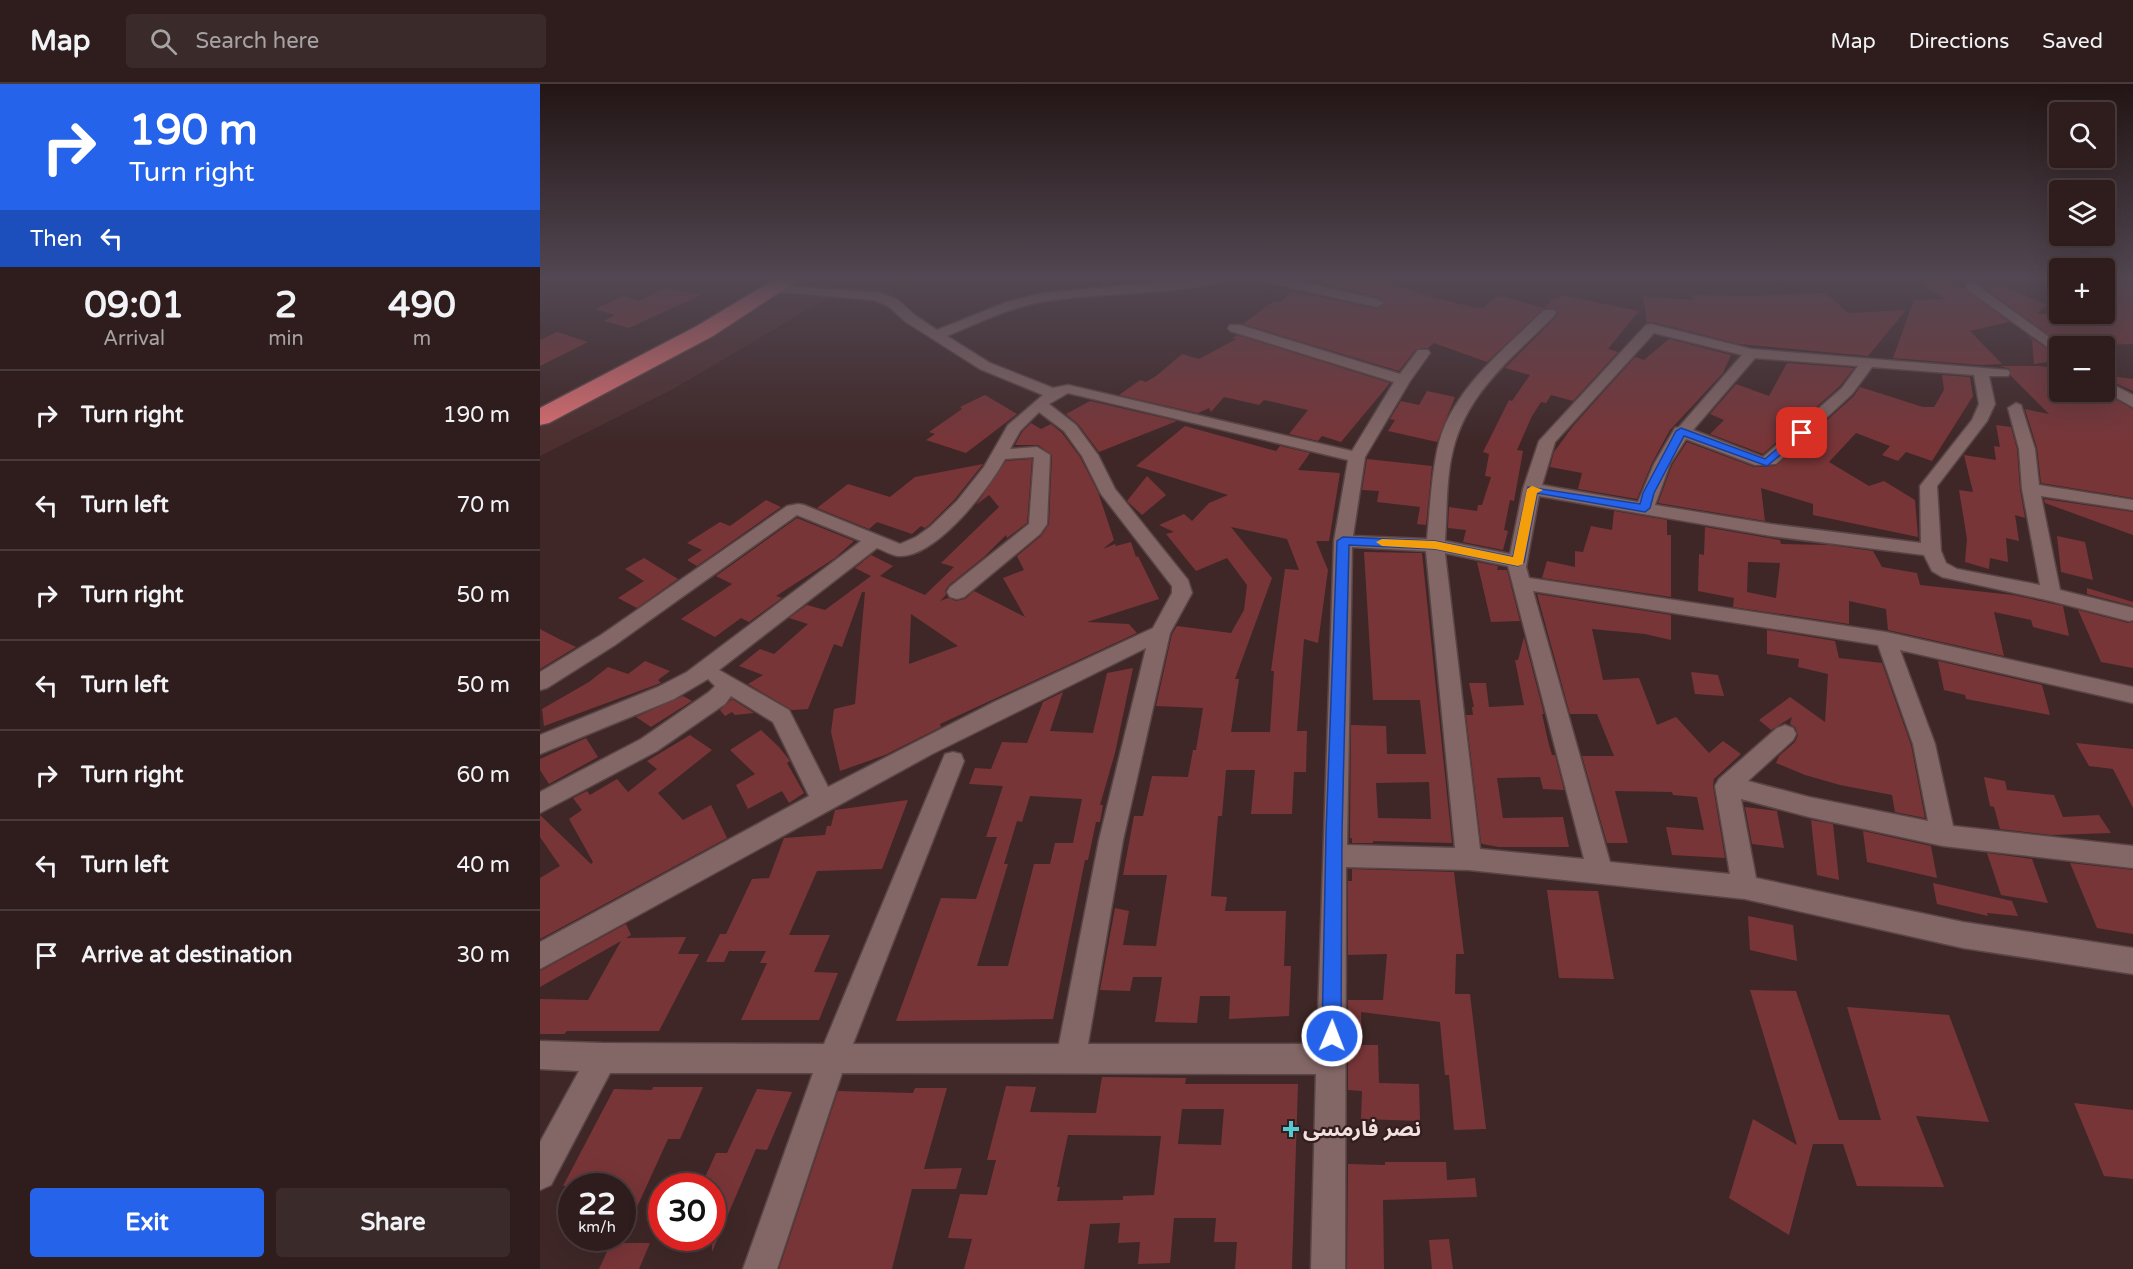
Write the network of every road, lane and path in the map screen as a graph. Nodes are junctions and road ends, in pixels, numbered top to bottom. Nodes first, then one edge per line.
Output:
1 (676, 333) edge
2 (701, 333) edge
3 (933, 333) edge
4 (940, 333) edge
5 (1252, 333) edge
6 (1529, 333) edge
7 (1644, 333) edge
8 (1675, 333) edge
9 (2035, 333) edge
10 (936, 335) junction
11 (2049, 344) edge
12 (1751, 353) junction
13 (1423, 354) dead end
14 (1868, 363) junction
15 (1981, 373) junction
16 (2003, 373) dead end
17 (1403, 380) junction
18 (2115, 391) edge
19 (1047, 399) junction
20 (2133, 402) edge
21 (540, 405) edge
22 (2016, 408) dead end
23 (540, 417) edge
24 (1681, 431) junction
25 (998, 455) junction
26 (1358, 457) junction
27 (1532, 489) junction
28 (2031, 489) junction
29 (2133, 505) edge
30 (1645, 508) junction
31 (875, 540) junction
32 (1343, 541) junction
33 (1435, 545) junction
34 (1931, 550) junction
35 (1518, 562) junction
36 (1522, 583) junction
37 (957, 592) dead end
38 (2051, 594) junction
39 (2132, 611) edge
40 (1160, 633) junction
41 (1886, 639) junction
42 (705, 670) junction
43 (540, 682) edge
44 (729, 684) junction
45 (2133, 695) edge
46 (1785, 734) dead end
47 (540, 745) edge
48 (953, 761) dead end
49 (1727, 786) junction
50 (822, 799) junction
51 (540, 803) edge
52 (1943, 835) junction
53 (1334, 856) junction
54 (2133, 857) edge
55 (1469, 859) junction
56 (1600, 872) junction
57 (1744, 887) junction
58 (540, 956) edge
59 (2133, 961) edge
60 (540, 1055) edge
61 (833, 1057) junction
62 (1071, 1057) junction
63 (602, 1058) junction
64 (1331, 1059) junction
65 (540, 1174) edge
66 (760, 1269) edge
67 (1328, 1269) edge

1 - 21 highway
2 - 23 highway
3 - 10 street
4 - 10 street
5 - 17 street
6 - 33 street
7 - 27 street
8 - 12 street
9 - 11 street
10 - 19 street
12 - 14 street
12 - 24 street
13 - 17 street
14 - 15 street
14 - 24 street
15 - 16 street
15 - 34 street
17 - 26 street
18 - 20 street
19 - 25 street
19 - 26 street
19 - 40 street
22 - 28 street
24 - 30 street
25 - 31 street
25 - 37 street
26 - 32 street
27 - 30 street
27 - 35 street
28 - 29 street
28 - 38 street
30 - 34 street
31 - 42 street
31 - 43 street
32 - 33 street
32 - 53 street
33 - 35 street
33 - 55 street
34 - 38 street
35 - 36 street
36 - 41 street
36 - 56 street
38 - 39 street
40 - 50 street
40 - 62 street
41 - 45 street
41 - 52 street
42 - 44 street
42 - 47 street
44 - 50 street
44 - 51 street
46 - 49 street
48 - 61 street
49 - 52 street
49 - 57 street
50 - 58 street
52 - 54 street
53 - 55 street
53 - 64 street
55 - 56 street
56 - 57 street
57 - 59 street
60 - 63 street
61 - 62 street
61 - 63 street
61 - 66 street
62 - 64 street
63 - 65 street
64 - 67 street

